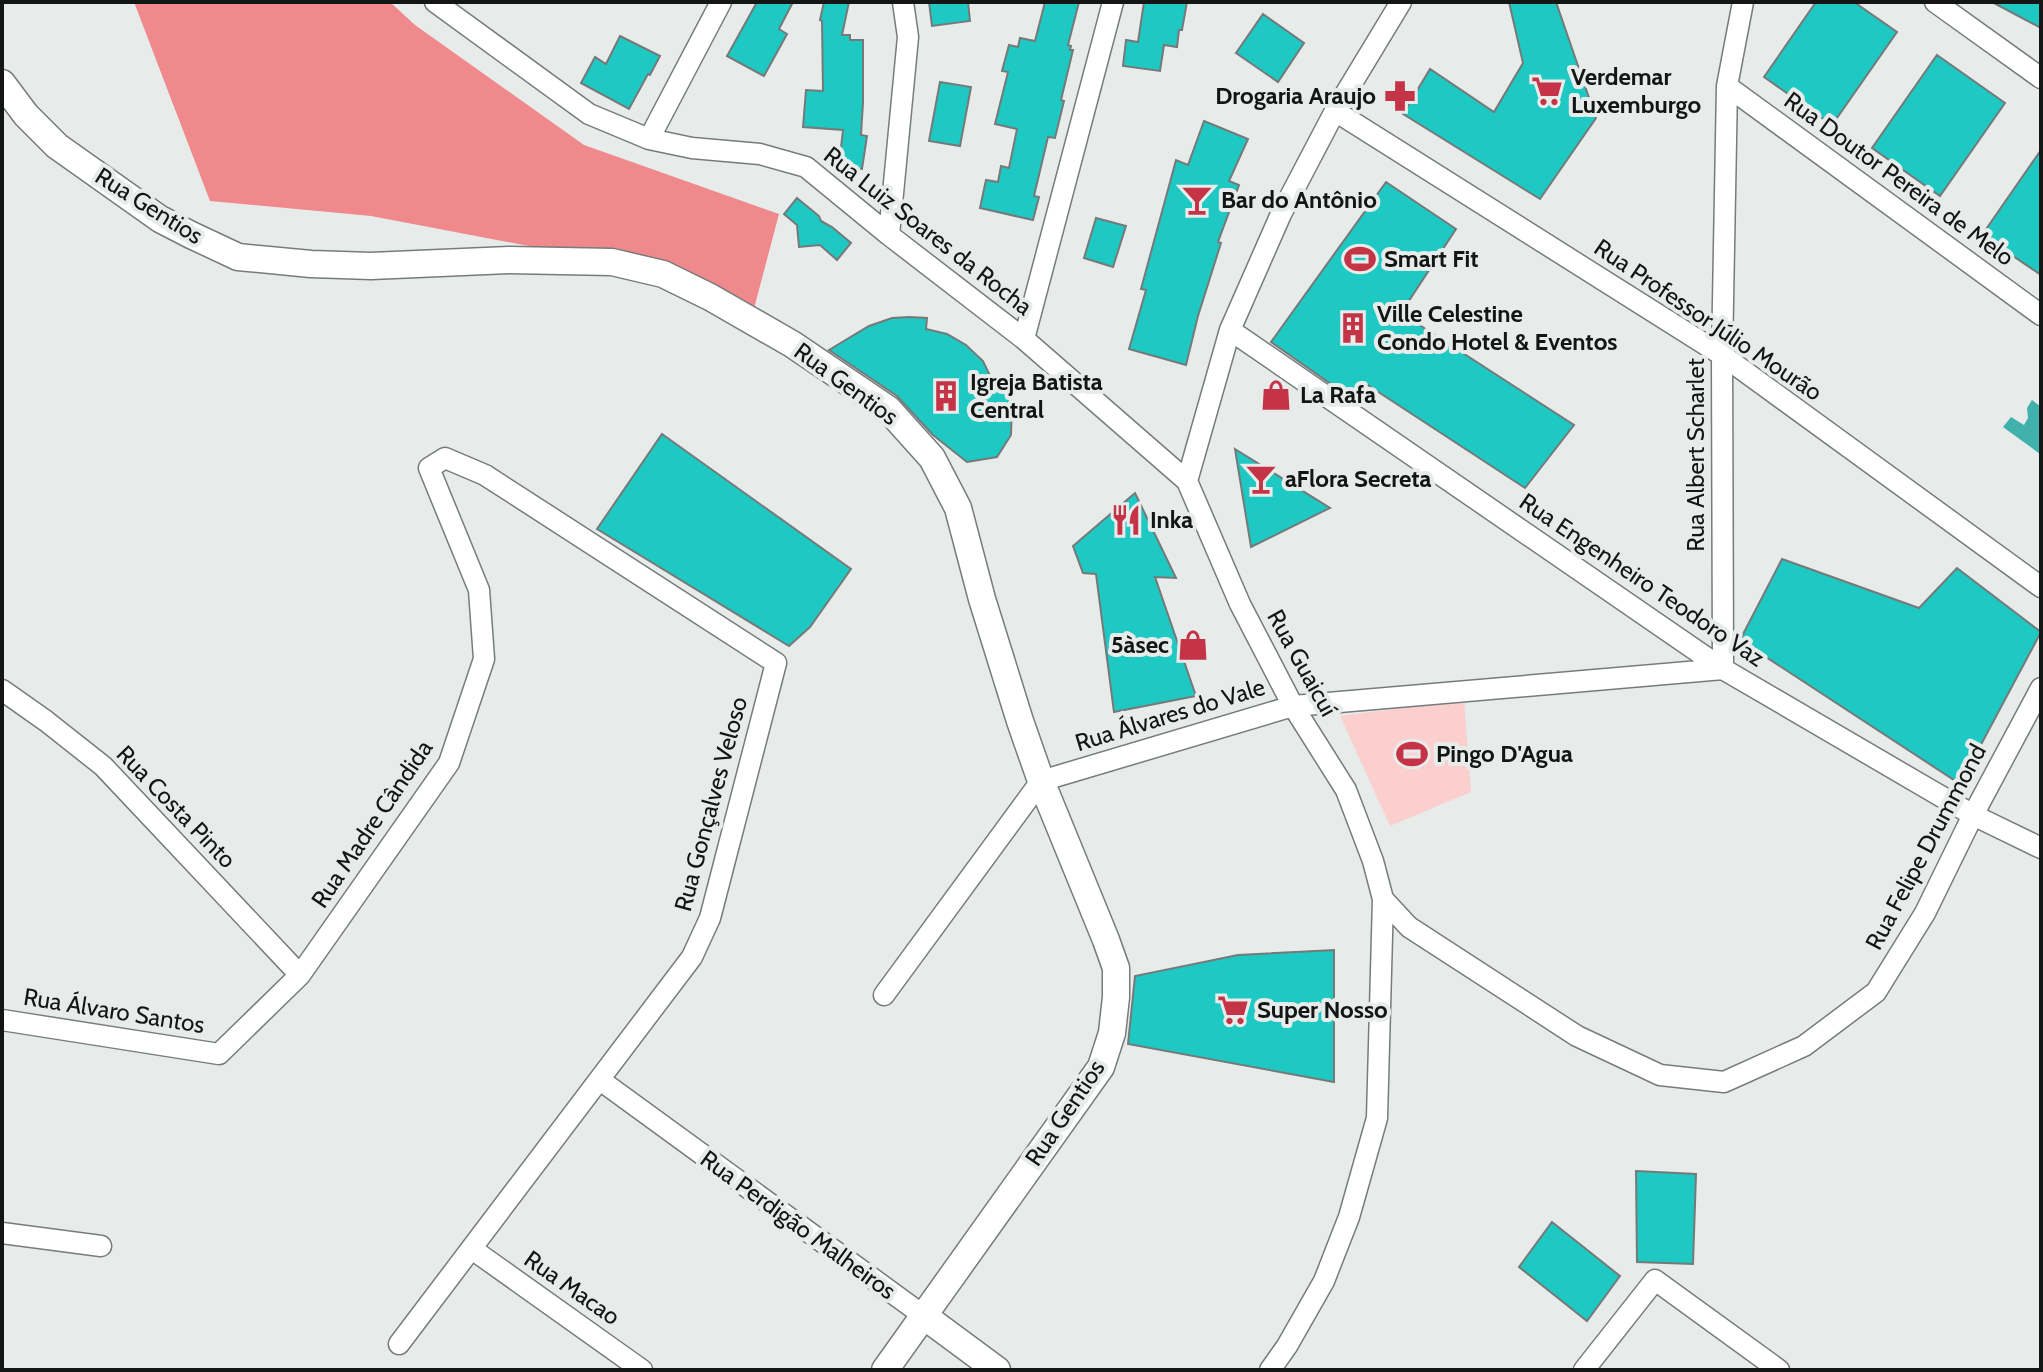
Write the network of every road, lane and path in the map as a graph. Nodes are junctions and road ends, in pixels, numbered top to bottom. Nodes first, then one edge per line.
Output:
1 (435, 2) edge
2 (721, 2) edge
3 (903, 2) edge
4 (1113, 2) edge
5 (1401, 2) edge
6 (1743, 2) edge
7 (1935, 2) edge
8 (457, 10) edge
9 (2041, 78) edge
10 (2, 83) edge
11 (1727, 86) junction
12 (1335, 111) junction
13 (649, 139) junction
14 (889, 235) junction
15 (2041, 315) edge
16 (1230, 330) junction
17 (1024, 339) junction
18 (1722, 355) junction
19 (445, 458) joint
20 (1187, 481) junction
21 (2041, 587) edge
22 (1723, 669) junction
23 (2041, 688) edge
24 (2, 690) edge
25 (1293, 706) junction
26 (1041, 781) junction
27 (1973, 815) junction
28 (2041, 848) edge
29 (1383, 899) junction
30 (300, 975) junction
31 (884, 995) dead end
32 (2, 1020) edge
33 (219, 1054) joint
34 (600, 1080) junction
35 (2, 1233) edge
36 (101, 1246) dead end
37 (472, 1249) junction
38 (924, 1316) junction
39 (399, 1344) dead end
40 (642, 1370) edge
41 (885, 1370) edge
42 (997, 1370) edge
43 (1270, 1370) edge
44 (1584, 1370) edge
45 (1779, 1370) edge

1 - 8 street, Rua Luiz Soares da Rocha
2 - 13 street
3 - 14 street
4 - 17 street
5 - 12 street
6 - 11 street, Rua Albert Scharlet
7 - 9 street
8 - 13 street, Rua Luiz Soares da Rocha
10 - 26 street, Rua Gentios
11 - 15 street, Rua Doutor Pereira de Melo
11 - 18 street, Rua Albert Scharlet
12 - 16 street
12 - 18 street, Rua Professor Júlio Mourão
13 - 14 street, Rua Luiz Soares da Rocha
14 - 17 street, Rua Luiz Soares da Rocha
16 - 20 street
16 - 22 street, Rua Engenheiro Teodoro Vaz
17 - 20 street, Rua Luiz Soares da Rocha
18 - 21 street, Rua Professor Júlio Mourão
18 - 22 street, Rua Albert Scharlet
19 - 30 street, Rua Madre Cândida
19 - 34 street, Rua Gonçalves Veloso
20 - 25 street, Rua Guaicuí
22 - 25 street, Rua Álvares do Vale
22 - 27 street, Rua Engenheiro Teodoro Vaz
23 - 27 street, Rua Felipe Drummond
24 - 30 street, Rua Costa Pinto
25 - 26 street, Rua Álvares do Vale
25 - 29 street, Rua Guaicuí
26 - 31 street
26 - 38 street, Rua Gentios
27 - 28 street, Rua Engenheiro Teodoro Vaz
27 - 29 street, Rua Felipe Drummond
29 - 43 street, Rua Guaicuí
30 - 33 street, Rua Madre Cândida
32 - 33 street, Rua Álvaro Santos
34 - 37 street, Rua Gonçalves Veloso
34 - 38 street, Rua Perdigão Malheiros
35 - 36 street
37 - 39 street, Rua Gonçalves Veloso
37 - 40 street, Rua Macao
38 - 41 street, Rua Gentios
38 - 42 street, Rua Perdigão Malheiros
44 - 45 street

